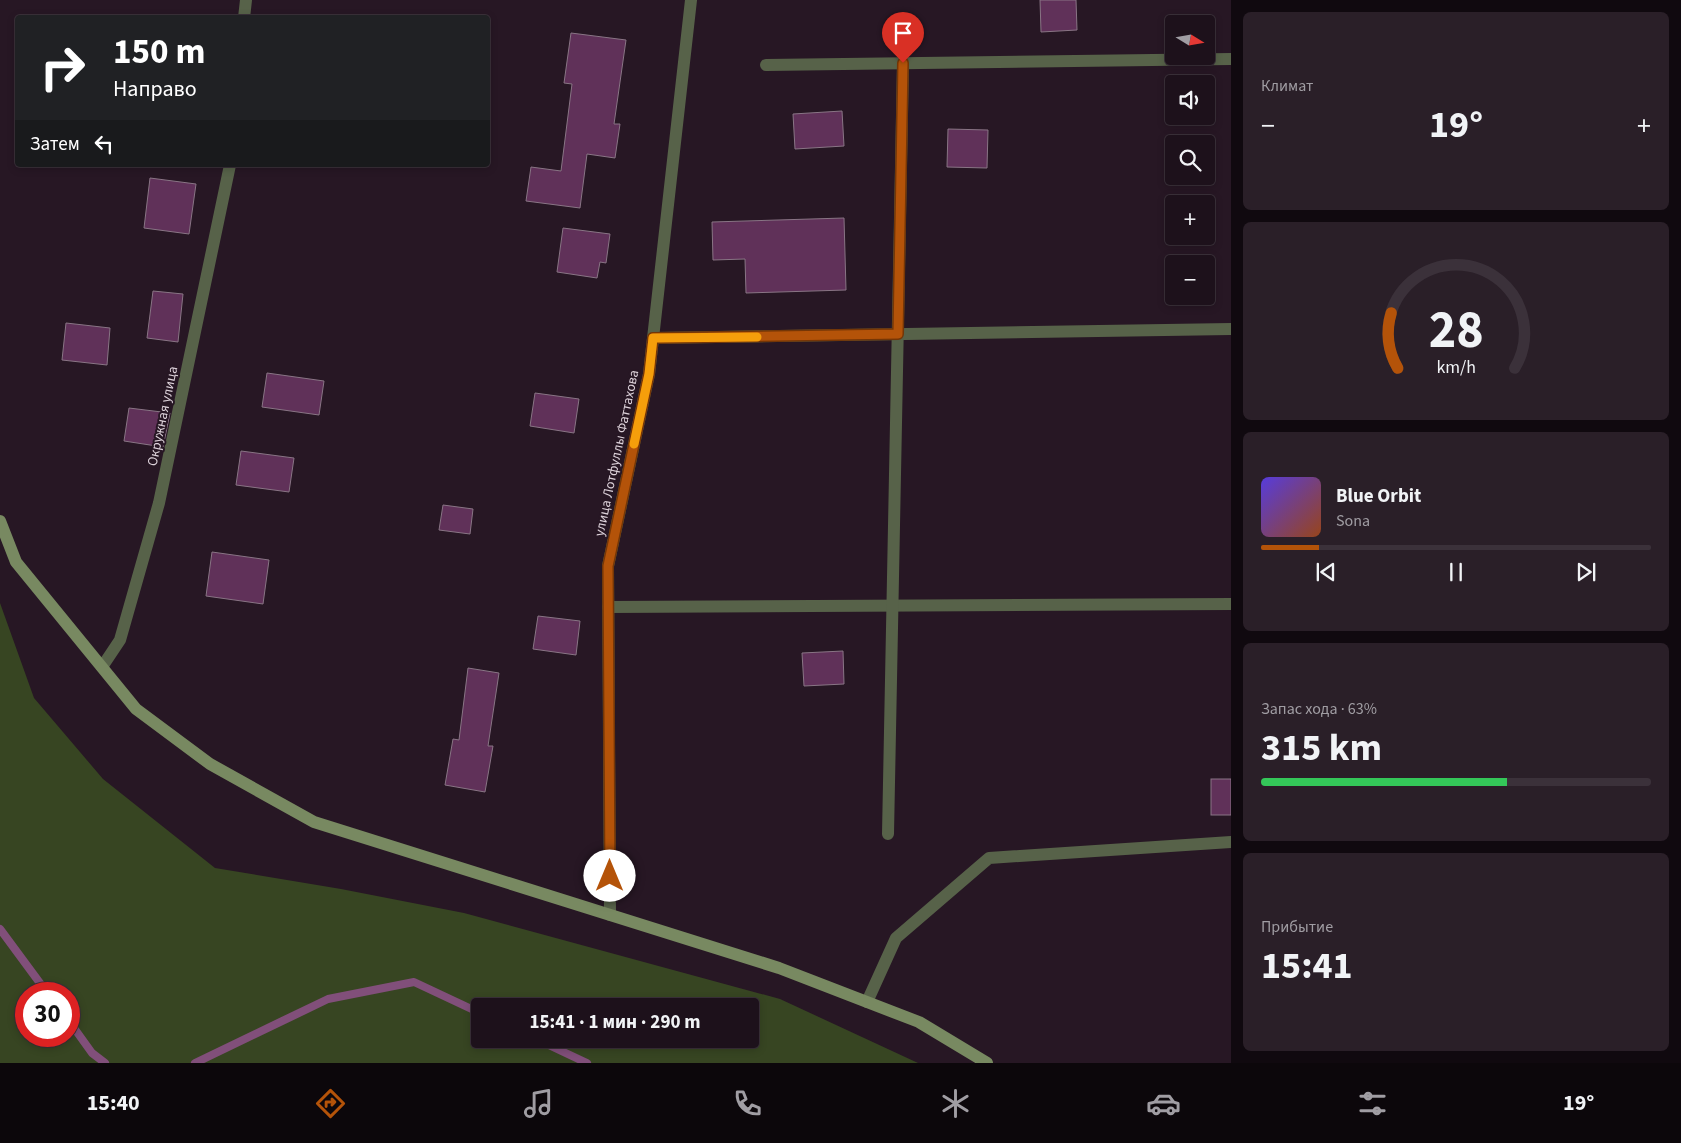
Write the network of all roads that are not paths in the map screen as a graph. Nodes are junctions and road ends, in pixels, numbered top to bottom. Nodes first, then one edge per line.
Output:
1 (246, 0) edge
2 (691, 0) edge
3 (244, 15) edge
4 (1231, 59) edge
5 (903, 63) junction
6 (766, 65) dead end
7 (230, 167) edge
8 (1231, 329) edge
9 (898, 334) junction
10 (653, 338) junction
11 (0, 521) edge
12 (1231, 604) edge
13 (892, 606) junction
14 (608, 607) junction
15 (102, 667) junction
16 (888, 834) dead end
17 (1231, 842) edge
18 (610, 915) junction
19 (867, 1002) junction
20 (987, 1063) edge

1 - 3 street
2 - 10 street, улица Лотфуллы Фаттахова
4 - 5 street
5 - 6 street
5 - 9 street
7 - 15 street, Окружная улица
8 - 9 street
9 - 10 street
9 - 13 street
10 - 14 street, улица Лотфуллы Фаттахова
11 - 15 street
12 - 13 street
13 - 14 street
13 - 16 street
14 - 18 street, улица Лотфуллы Фаттахова
15 - 18 street
17 - 19 street
18 - 19 street
19 - 20 street

